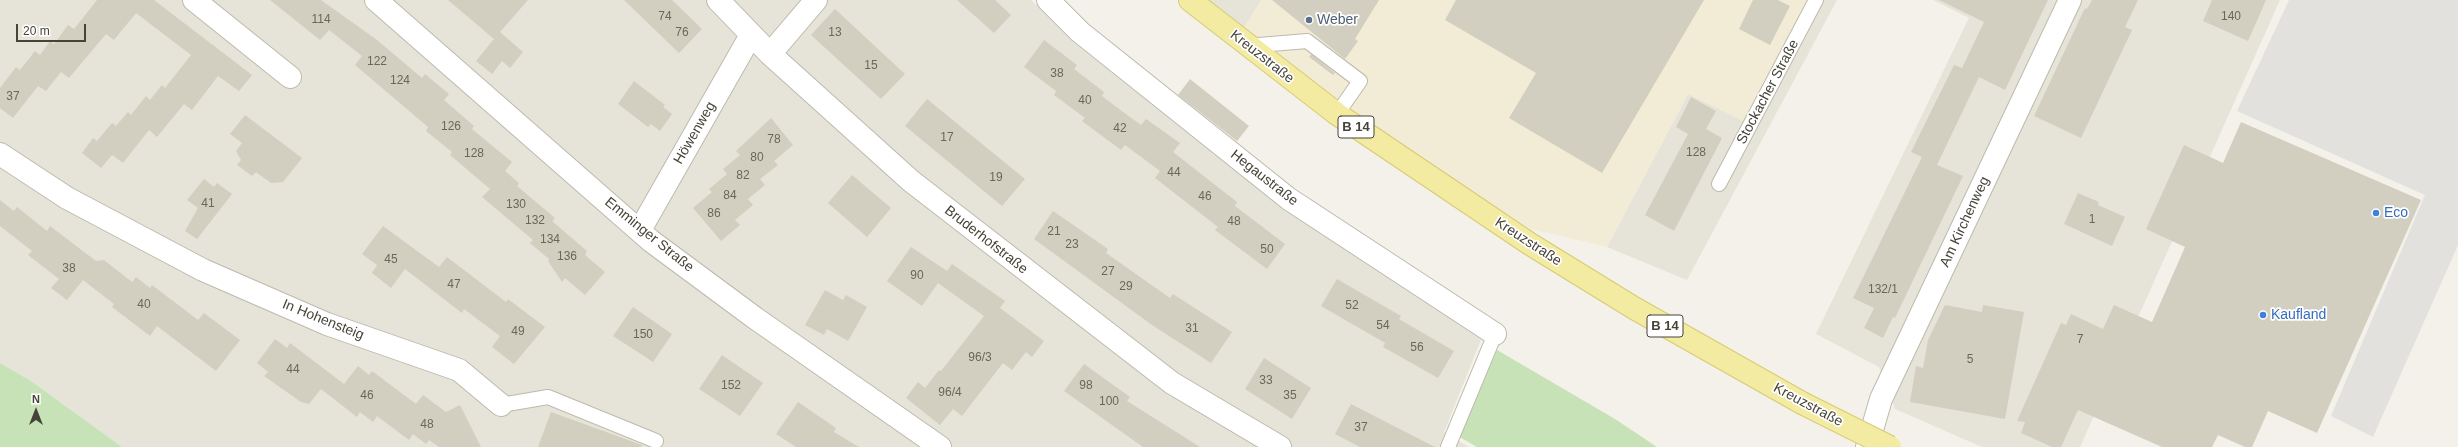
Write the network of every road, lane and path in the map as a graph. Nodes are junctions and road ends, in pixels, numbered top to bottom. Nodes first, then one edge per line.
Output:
1 (194, 0) edge
2 (376, 0) edge
3 (718, 0) edge
4 (816, 0) edge
5 (1048, 0) edge
6 (1190, 0) edge
7 (1816, 0) edge
8 (2070, 0) edge
9 (751, 35) junction
10 (1246, 46) junction
11 (770, 54) junction
12 (290, 77) dead end
13 (1337, 114) junction
14 (0, 154) edge
15 (1719, 184) dead end
16 (640, 230) junction
17 (1495, 334) joint
18 (501, 405) joint
19 (656, 441) dead end
20 (940, 447) edge
21 (1280, 447) edge
22 (1448, 447) edge
23 (1867, 447) edge
24 (1890, 447) edge

1 - 12 street
2 - 16 street, Emminger Straße
3 - 9 street, Bruderhofstraße
4 - 11 street
5 - 17 street, Hegaustraße
6 - 10 main road, Kreuzstraße / B 14
7 - 15 lane, Stockacher Straße
8 - 23 street, Am Kirchenweg
9 - 11 street, Bruderhofstraße
9 - 16 street, Höwenweg
10 - 13 main road, Kreuzstraße / B 14
10 - 13 lane
11 - 21 street, Bruderhofstraße
13 - 24 main road, Kreuzstraße / B 14, bridge
14 - 18 street, In Hohensteig
16 - 20 street, Emminger Straße
17 - 22 lane
18 - 19 lane, In Hohensteig

